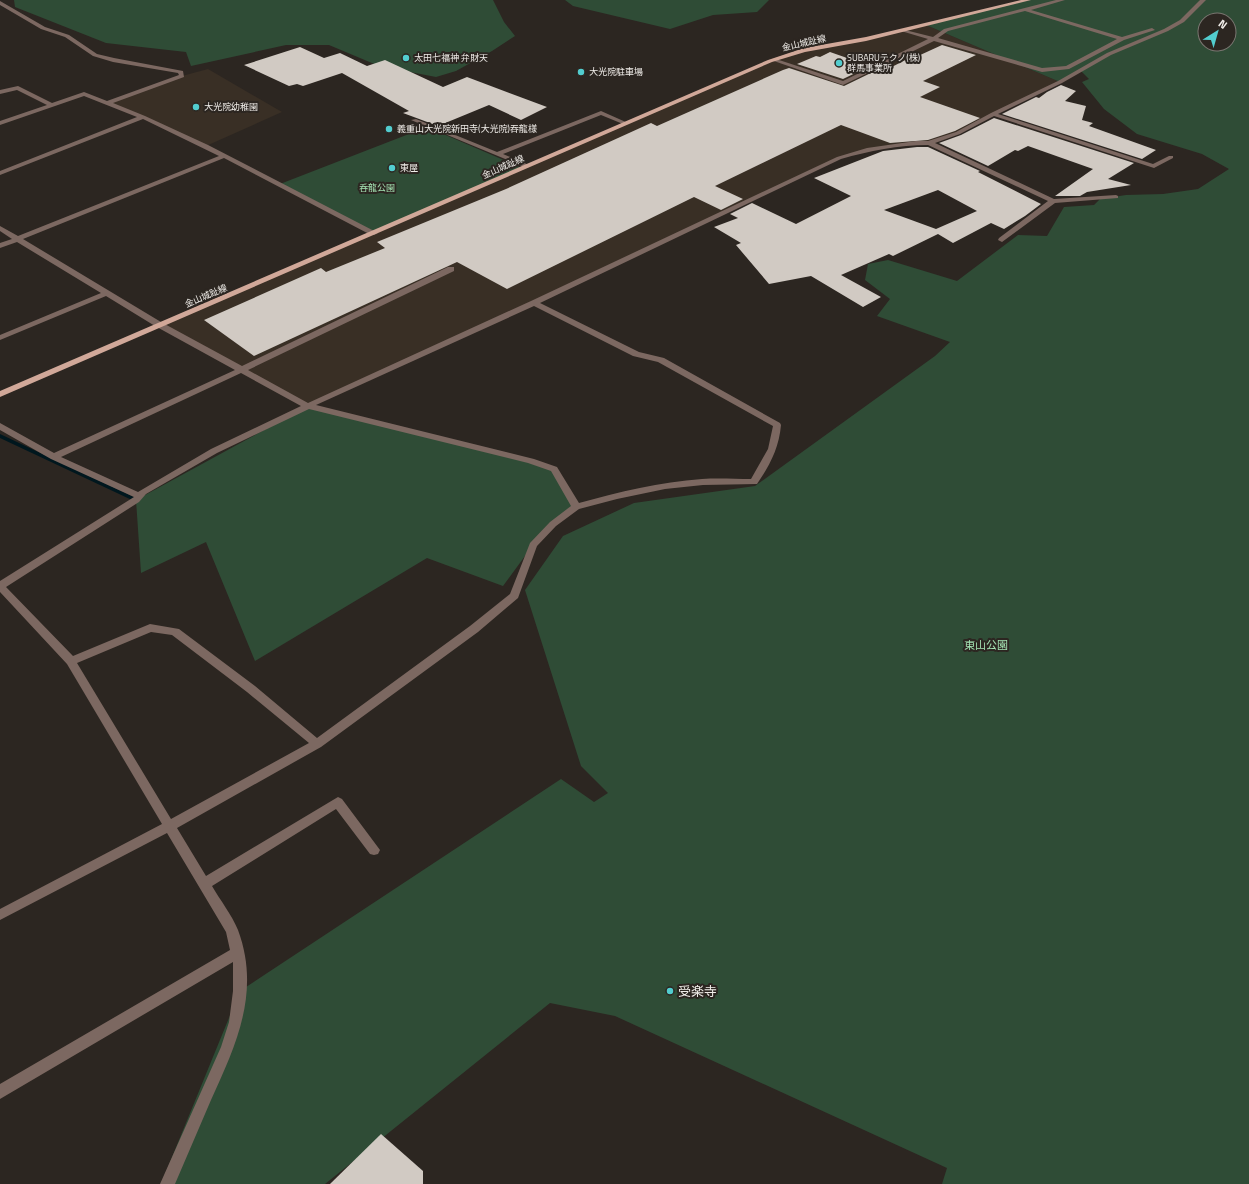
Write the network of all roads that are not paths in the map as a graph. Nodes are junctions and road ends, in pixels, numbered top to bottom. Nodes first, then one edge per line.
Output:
1 (1028, 0) edge
2 (1062, 0) edge
3 (1203, 0) edge
4 (0, 3) edge
5 (1026, 10) junction
6 (903, 30) junction
7 (1152, 30) dead end
8 (933, 39) junction
9 (1122, 39) junction
10 (774, 60) junction
11 (0, 92) edge
12 (107, 103) junction
13 (52, 105) junction
14 (993, 114) junction
15 (143, 117) junction
16 (414, 120) dead end
17 (0, 123) edge
18 (625, 123) junction
19 (929, 143) junction
20 (497, 154) junction
21 (224, 156) junction
22 (1171, 157) dead end
23 (527, 166) junction
24 (0, 173) edge
25 (1116, 197) dead end
26 (1053, 201) junction
27 (0, 228) edge
28 (374, 233) junction
29 (18, 239) junction
30 (1002, 240) dead end
31 (0, 246) edge
32 (451, 269) dead end
33 (107, 293) junction
34 (534, 303) junction
35 (160, 325) junction
36 (0, 338) edge
37 (241, 370) junction
38 (0, 394) edge
39 (308, 406) junction
40 (0, 426) edge
41 (54, 457) junction
42 (139, 496) junction
43 (576, 507) junction
44 (0, 586) edge
45 (70, 661) junction
46 (317, 744) junction
47 (169, 826) junction
48 (374, 850) dead end
49 (204, 884) junction
50 (0, 915) edge
51 (237, 953) junction
52 (0, 1092) edge
53 (167, 1184) edge

1 - 6 main road, 金山城趾線
2 - 5 street
3 - 14 street
4 - 12 street
5 - 8 street
5 - 9 street
6 - 8 street
6 - 10 main road, 金山城趾線
7 - 9 street
8 - 9 street
8 - 10 street
10 - 18 main road, 金山城趾線
11 - 13 street
12 - 13 street
12 - 15 street
13 - 17 street
14 - 19 street
14 - 22 street
15 - 21 street
15 - 24 street
16 - 20 street
18 - 20 street
18 - 23 main road, 金山城趾線
19 - 26 street
19 - 34 street
20 - 23 street
21 - 28 street
21 - 29 street
23 - 28 main road, 金山城趾線
25 - 26 street
26 - 30 street
27 - 29 street
28 - 35 main road, 金山城趾線
29 - 31 street
29 - 33 street
32 - 37 street
33 - 35 street
33 - 36 street
34 - 39 street
34 - 43 street
35 - 37 street
35 - 38 main road, 金山城趾線
37 - 39 street
37 - 41 street
39 - 42 street
39 - 43 street
40 - 41 street
41 - 42 street
42 - 44 street
43 - 46 street
44 - 45 street
45 - 46 street
45 - 47 street
46 - 47 street
47 - 49 street
47 - 50 street
48 - 49 street
49 - 51 street
51 - 52 street
51 - 53 street

